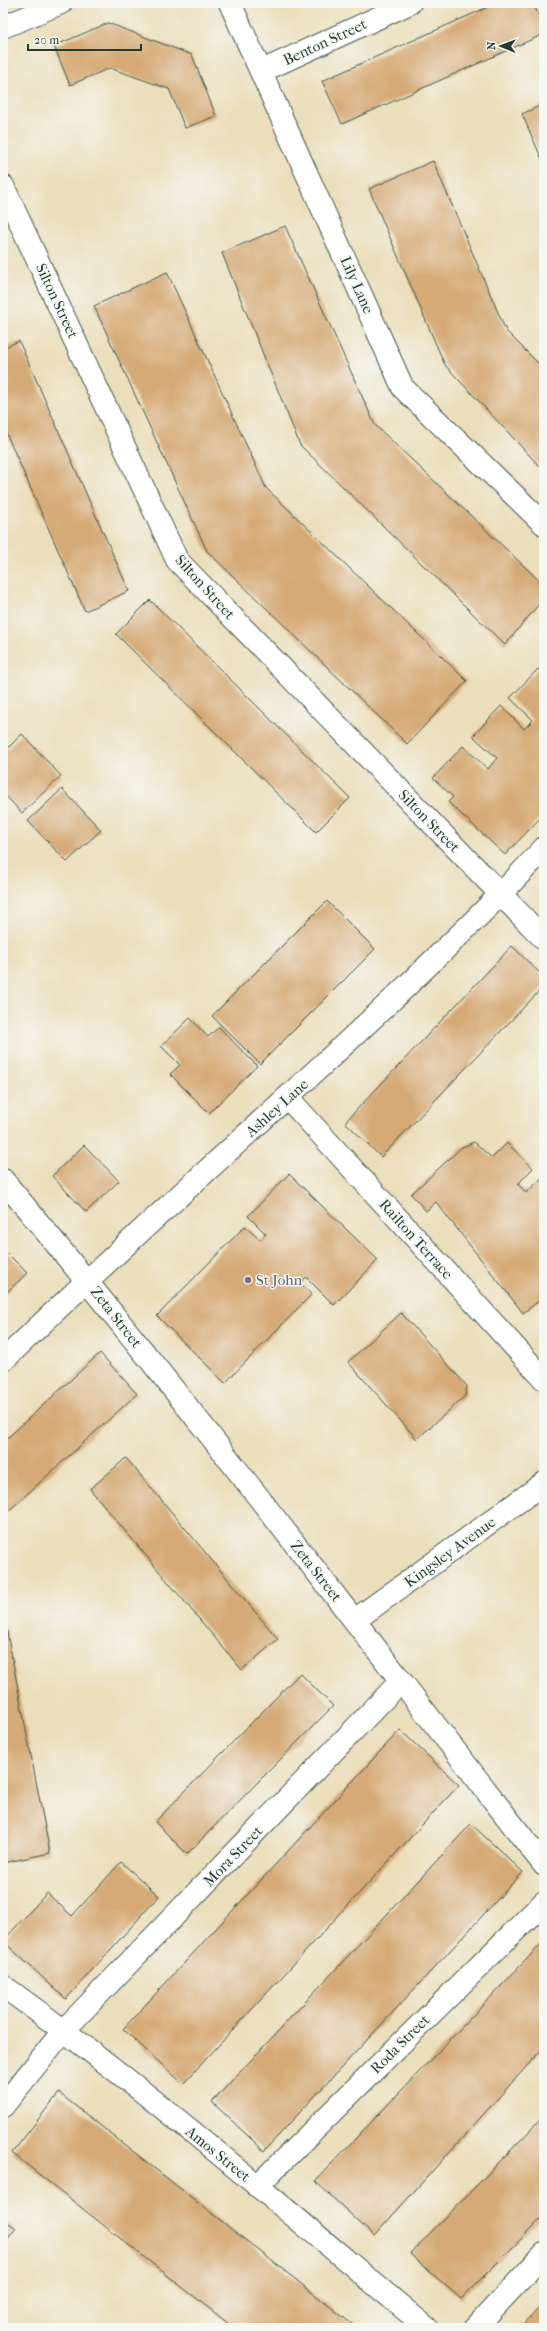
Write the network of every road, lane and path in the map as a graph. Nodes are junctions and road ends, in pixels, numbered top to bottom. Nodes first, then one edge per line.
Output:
1 (61, 3) edge
2 (230, 3) edge
3 (410, 3) edge
4 (3, 27) edge
5 (262, 71) junction
6 (3, 186) edge
7 (544, 524) edge
8 (544, 848) edge
9 (501, 896) junction
10 (544, 939) edge
11 (288, 1098) junction
12 (3, 1180) edge
13 (86, 1280) junction
14 (3, 1361) edge
15 (544, 1379) edge
16 (544, 1483) edge
17 (355, 1620) junction
18 (401, 1682) junction
19 (544, 1865) edge
20 (544, 1902) edge
21 (3, 1986) edge
22 (64, 2030) junction
23 (3, 2106) edge
24 (257, 2186) junction
25 (544, 2254) edge
26 (427, 2328) edge
27 (475, 2328) edge

1 - 4 street
2 - 5 street, Lily Lane
3 - 5 street, Benton Street
5 - 7 street, Lily Lane
6 - 9 street, Silton Street
8 - 9 street, Ashley Lane
9 - 10 street, Silton Street
9 - 11 street, Ashley Lane
11 - 13 street, Ashley Lane
11 - 15 street, Railton Terrace
12 - 13 street, Zeta Street
13 - 14 street, Ashley Lane
13 - 17 street, Zeta Street
16 - 17 street, Kingsley Avenue
17 - 18 street, Zeta Street
18 - 19 street, Zeta Street
18 - 22 street, Mora Street
20 - 24 street, Roda Street
21 - 22 street, Amos Street
22 - 23 street, Mora Street
22 - 24 street, Amos Street
24 - 26 street, Amos Street
25 - 27 street

